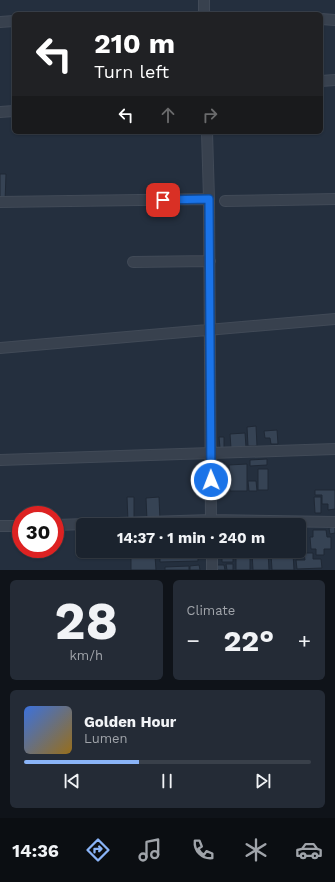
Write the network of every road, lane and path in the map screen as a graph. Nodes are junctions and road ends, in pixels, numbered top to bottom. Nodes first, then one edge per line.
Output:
1 (204, 0) edge
2 (204, 12) edge
3 (323, 20) edge
4 (335, 20) edge
5 (0, 22) edge
6 (12, 22) edge
7 (335, 80) edge
8 (323, 81) edge
9 (12, 111) edge
10 (0, 112) edge
11 (207, 134) edge
12 (209, 199) junction
13 (335, 199) edge
14 (224, 201) dead end
15 (0, 202) edge
16 (210, 261) junction
17 (133, 262) dead end
18 (335, 320) edge
19 (210, 330) junction
20 (0, 348) edge
21 (335, 449) edge
22 (211, 453) junction
23 (0, 460) edge
24 (211, 518) edge
25 (306, 522) edge
26 (335, 522) edge
27 (64, 525) edge
28 (76, 525) edge
29 (0, 526) edge
30 (12, 526) edge
31 (212, 558) edge
32 (212, 570) edge

1 - 2 street
3 - 4 street
5 - 6 street
7 - 8 street
9 - 10 street
11 - 12 street
12 - 15 street
12 - 16 street
13 - 14 street
16 - 17 street
16 - 19 street
18 - 19 street
19 - 20 street
19 - 22 street
21 - 22 street
22 - 23 street
22 - 24 street
25 - 26 street
27 - 28 street
29 - 30 street
31 - 32 street

